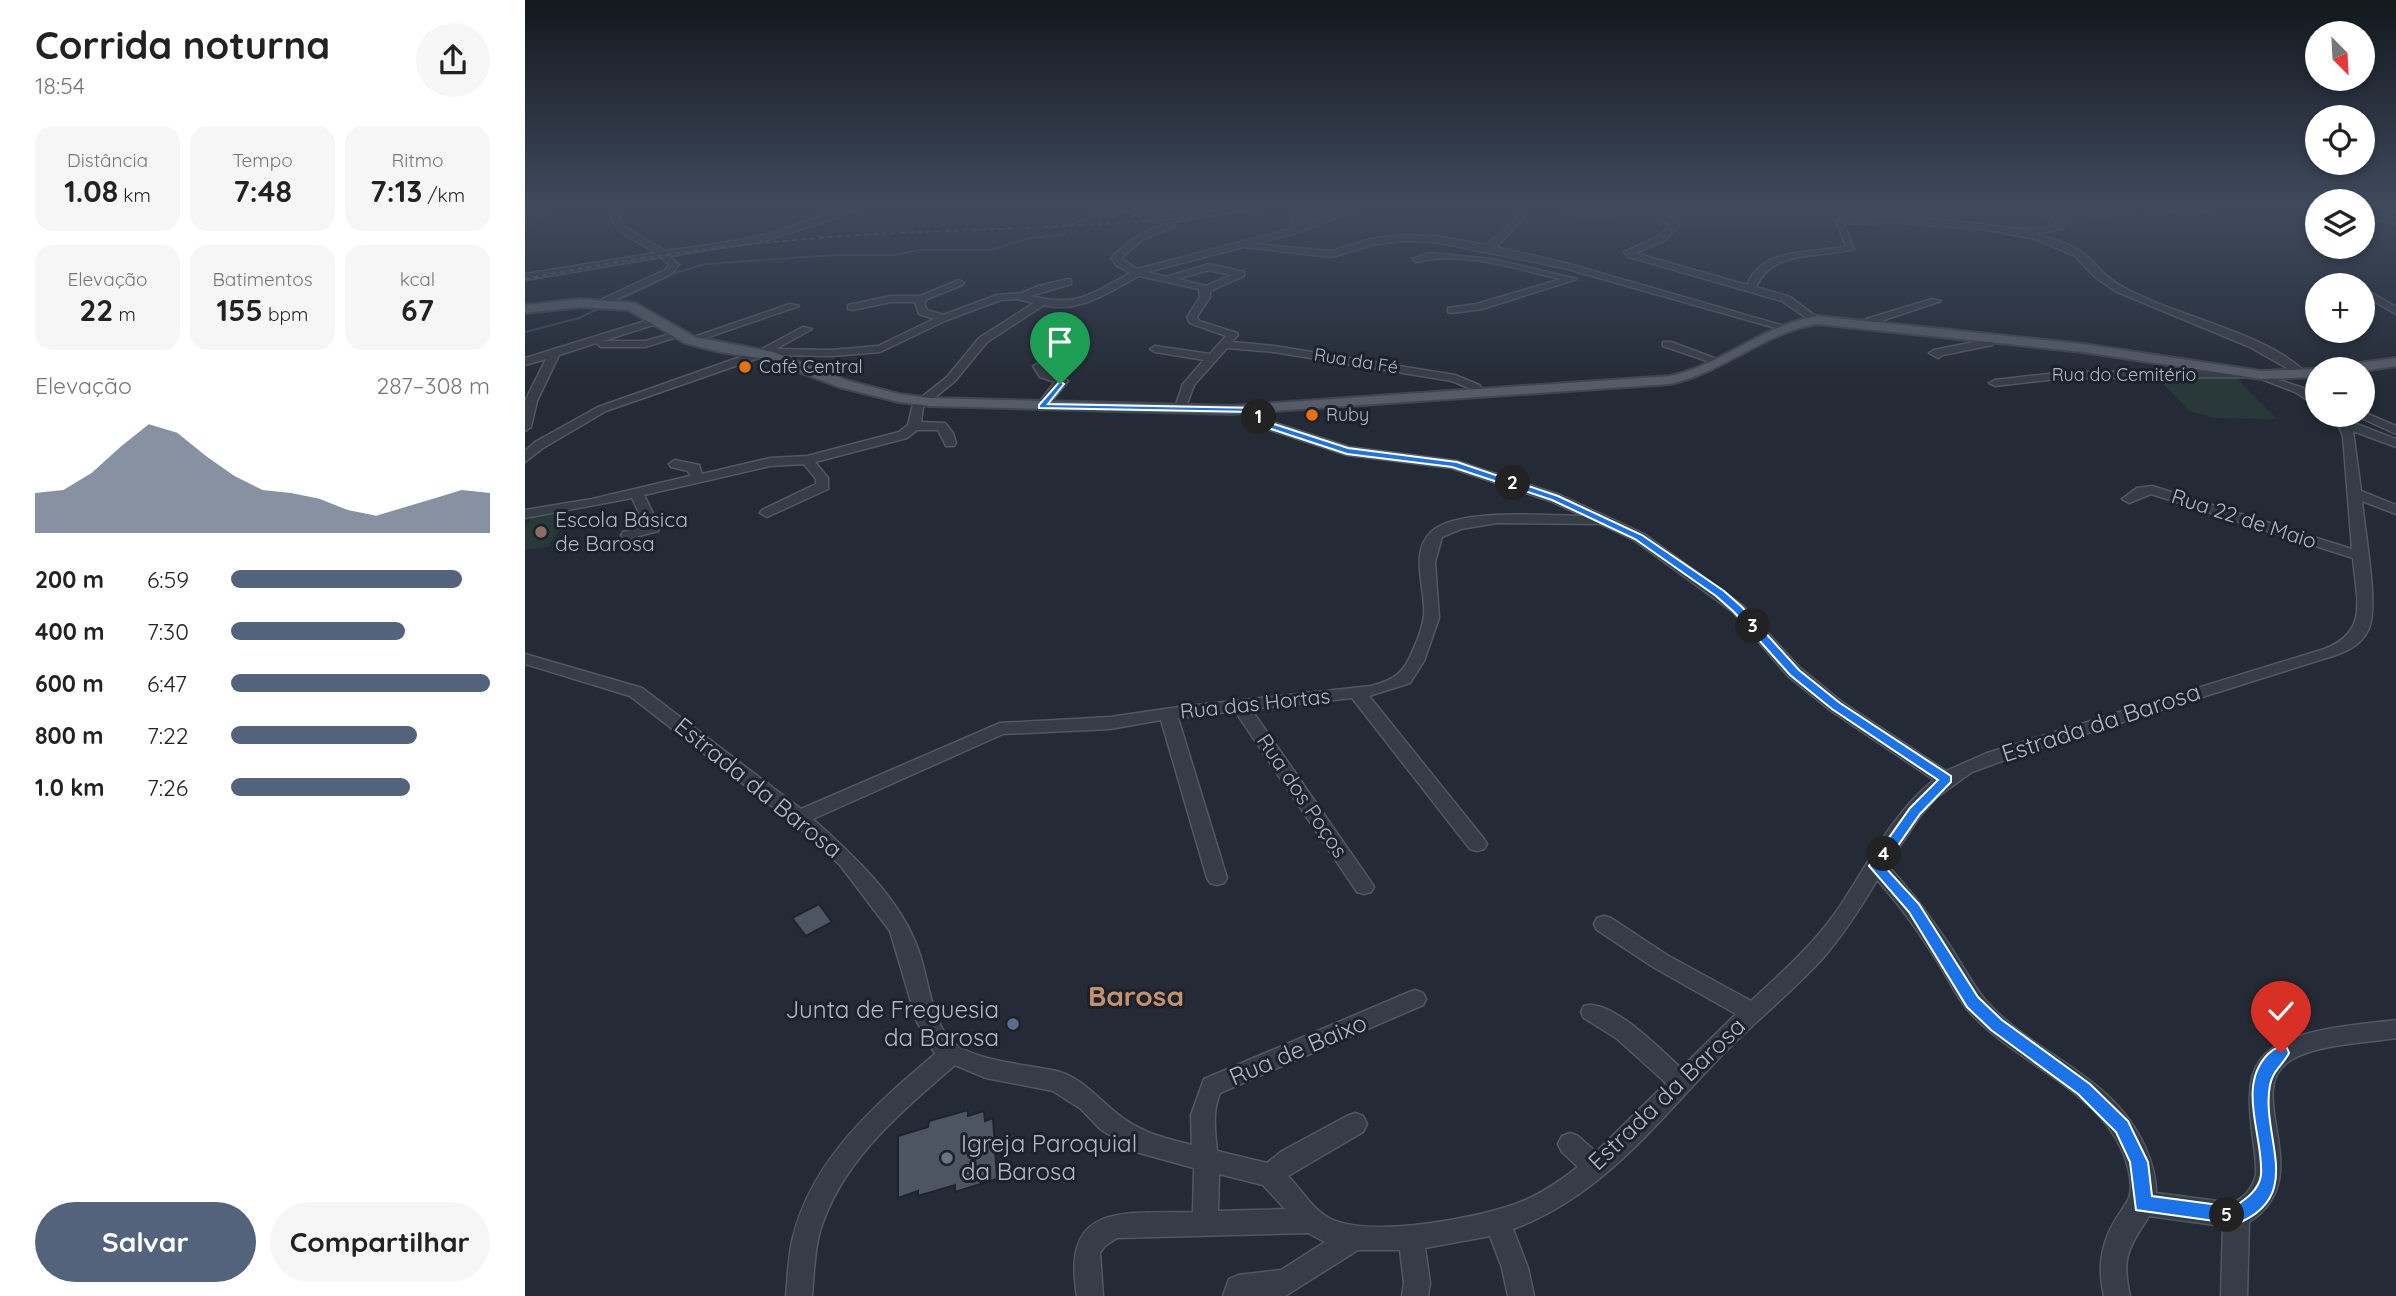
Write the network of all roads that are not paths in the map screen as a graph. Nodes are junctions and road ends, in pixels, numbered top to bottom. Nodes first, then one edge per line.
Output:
1 (579, 266) edge
2 (674, 266) edge
3 (1124, 266) edge
4 (1157, 266) edge
5 (1507, 266) edge
6 (1562, 266) edge
7 (1669, 266) edge
8 (1767, 266) edge
9 (2090, 266) edge
10 (1136, 272) junction
11 (1592, 274) junction
12 (525, 276) edge
13 (1168, 279) junction
14 (1572, 279) junction
15 (1068, 282) dead end
16 (959, 283) dead end
17 (1751, 288) junction
18 (1205, 290) junction
19 (1021, 297) junction
20 (2375, 298) edge
21 (922, 299) junction
22 (1935, 300) dead end
23 (608, 303) junction
24 (1040, 303) junction
25 (794, 306) dead end
26 (852, 307) dead end
27 (525, 309) edge
28 (1452, 310) dead end
29 (2396, 311) edge
30 (943, 317) junction
31 (1814, 320) junction
32 (655, 321) junction
33 (1869, 324) junction
34 (1783, 327) junction
35 (807, 329) dead end
36 (684, 338) junction
37 (1984, 339) junction
38 (654, 343) junction
39 (1667, 344) dead end
40 (1224, 345) junction
41 (578, 346) junction
42 (1155, 349) dead end
43 (554, 353) junction
44 (761, 353) junction
45 (1938, 355) dead end
46 (640, 357) dead end
47 (1212, 359) junction
48 (525, 362) edge
49 (1720, 362) junction
50 (2396, 362) edge
51 (2375, 365) edge
52 (1039, 366) dead end
53 (2303, 374) edge
54 (2257, 375) junction
55 (1995, 383) dead end
56 (2299, 390) junction
57 (1481, 394) junction
58 (2305, 394) edge
59 (529, 399) edge
60 (922, 402) junction
61 (1042, 406) junction
62 (1180, 410) junction
63 (1257, 410) junction
64 (2375, 421) edge
65 (525, 426) edge
66 (914, 426) junction
67 (2343, 427) edge
68 (2357, 427) edge
69 (2396, 429) edge
70 (950, 443) dead end
71 (2396, 443) edge
72 (527, 453) edge
73 (807, 460) junction
74 (675, 464) dead end
75 (697, 477) junction
76 (636, 492) junction
77 (2354, 493) junction
78 (2129, 499) dead end
79 (2396, 510) edge
80 (767, 513) dead end
81 (525, 514) edge
82 (1602, 520) junction
83 (628, 535) dead end
84 (2360, 556) junction
85 (525, 659) edge
86 (1357, 693) junction
87 (1240, 706) junction
88 (1168, 714) junction
89 (1946, 779) junction
90 (799, 817) junction
91 (1478, 844) dead end
92 (1876, 866) junction
93 (1217, 878) dead end
94 (1364, 887) dead end
95 (1604, 924) dead end
96 (1415, 999) dead end
97 (1592, 1012) dead end
98 (1752, 1012) junction
99 (2396, 1029) edge
100 (951, 1054) junction
101 (1681, 1082) junction
102 (1355, 1124) dead end
103 (1570, 1144) dead end
104 (1206, 1159) junction
105 (1595, 1167) junction
106 (1270, 1175) junction
107 (2142, 1203) junction
108 (2236, 1216) junction
109 (1311, 1221) junction
110 (1498, 1222) junction
111 (1205, 1223) junction
112 (1356, 1236) junction
113 (1411, 1237) junction
114 (799, 1296) edge
115 (1090, 1296) edge
116 (1236, 1296) edge
117 (1415, 1296) edge
118 (1521, 1296) edge
119 (2117, 1296) edge
120 (2234, 1296) edge

1 - 12 street
2 - 23 street
3 - 10 street
4 - 10 street
5 - 14 street
6 - 11 street
7 - 17 street
8 - 17 street
9 - 53 street
10 - 13 street
10 - 24 street
11 - 14 street
11 - 34 street
13 - 18 street
13 - 18 street
14 - 28 street
15 - 19 street
16 - 21 street
17 - 31 street
18 - 40 street
19 - 24 street
19 - 30 street
20 - 29 street
21 - 26 street
21 - 30 street
22 - 33 street
23 - 27 main road
23 - 32 main road
24 - 60 street
25 - 36 street
30 - 44 street
31 - 33 main road
31 - 34 main road
32 - 36 main road
32 - 41 street
33 - 37 main road
34 - 49 main road
35 - 44 street
36 - 38 street
36 - 44 main road
37 - 45 street
37 - 54 main road
38 - 41 street
38 - 46 street
39 - 49 street
40 - 47 street
40 - 57 street, Rua da Fé
41 - 43 street
42 - 47 street
43 - 48 street
43 - 59 street
44 - 60 main road
44 - 72 street
47 - 62 street
49 - 57 main road
50 - 51 main road
52 - 61 street
53 - 54 main road
53 - 56 street
54 - 55 street, Rua do Cemitério
54 - 56 street
56 - 58 street
57 - 63 main road
59 - 65 street
60 - 61 main road
60 - 66 street
61 - 62 main road
62 - 63 main road
63 - 82 street
64 - 69 street
65 - 72 street
66 - 70 street
66 - 73 street
67 - 77 street, Estrada da Barosa
68 - 71 street
73 - 75 street
73 - 80 street
74 - 75 street
75 - 76 street
76 - 81 street
76 - 83 street
77 - 79 street
77 - 84 street, Estrada da Barosa
78 - 84 street, Rua 22 de Maio
82 - 86 street, Rua das Hortas
82 - 89 street
84 - 89 street, Estrada da Barosa
85 - 90 street, Estrada da Barosa
86 - 87 street, Rua das Hortas
86 - 91 street
87 - 88 street, Rua das Hortas
87 - 94 street, Rua dos Poços
88 - 90 street, Rua das Hortas
88 - 93 street
89 - 92 street, Estrada da Barosa
90 - 100 street, Estrada da Barosa
92 - 98 street, Estrada da Barosa
92 - 107 street
95 - 98 street
96 - 104 street, Rua de Baixo
97 - 101 street
98 - 101 street, Estrada da Barosa
99 - 108 street
100 - 104 street, Estrada da Barosa
100 - 114 street
101 - 105 street, Estrada da Barosa
102 - 106 street
103 - 105 street
104 - 106 street, Estrada da Barosa
104 - 111 street, Rua de Baixo
105 - 110 street, Estrada da Barosa
106 - 109 street
107 - 108 street
107 - 119 street
108 - 120 street
109 - 111 street
109 - 112 street, Estrada da Barosa
110 - 113 street, Estrada da Barosa
110 - 118 street
111 - 115 street
112 - 113 street, Estrada da Barosa
112 - 116 street
113 - 117 street

